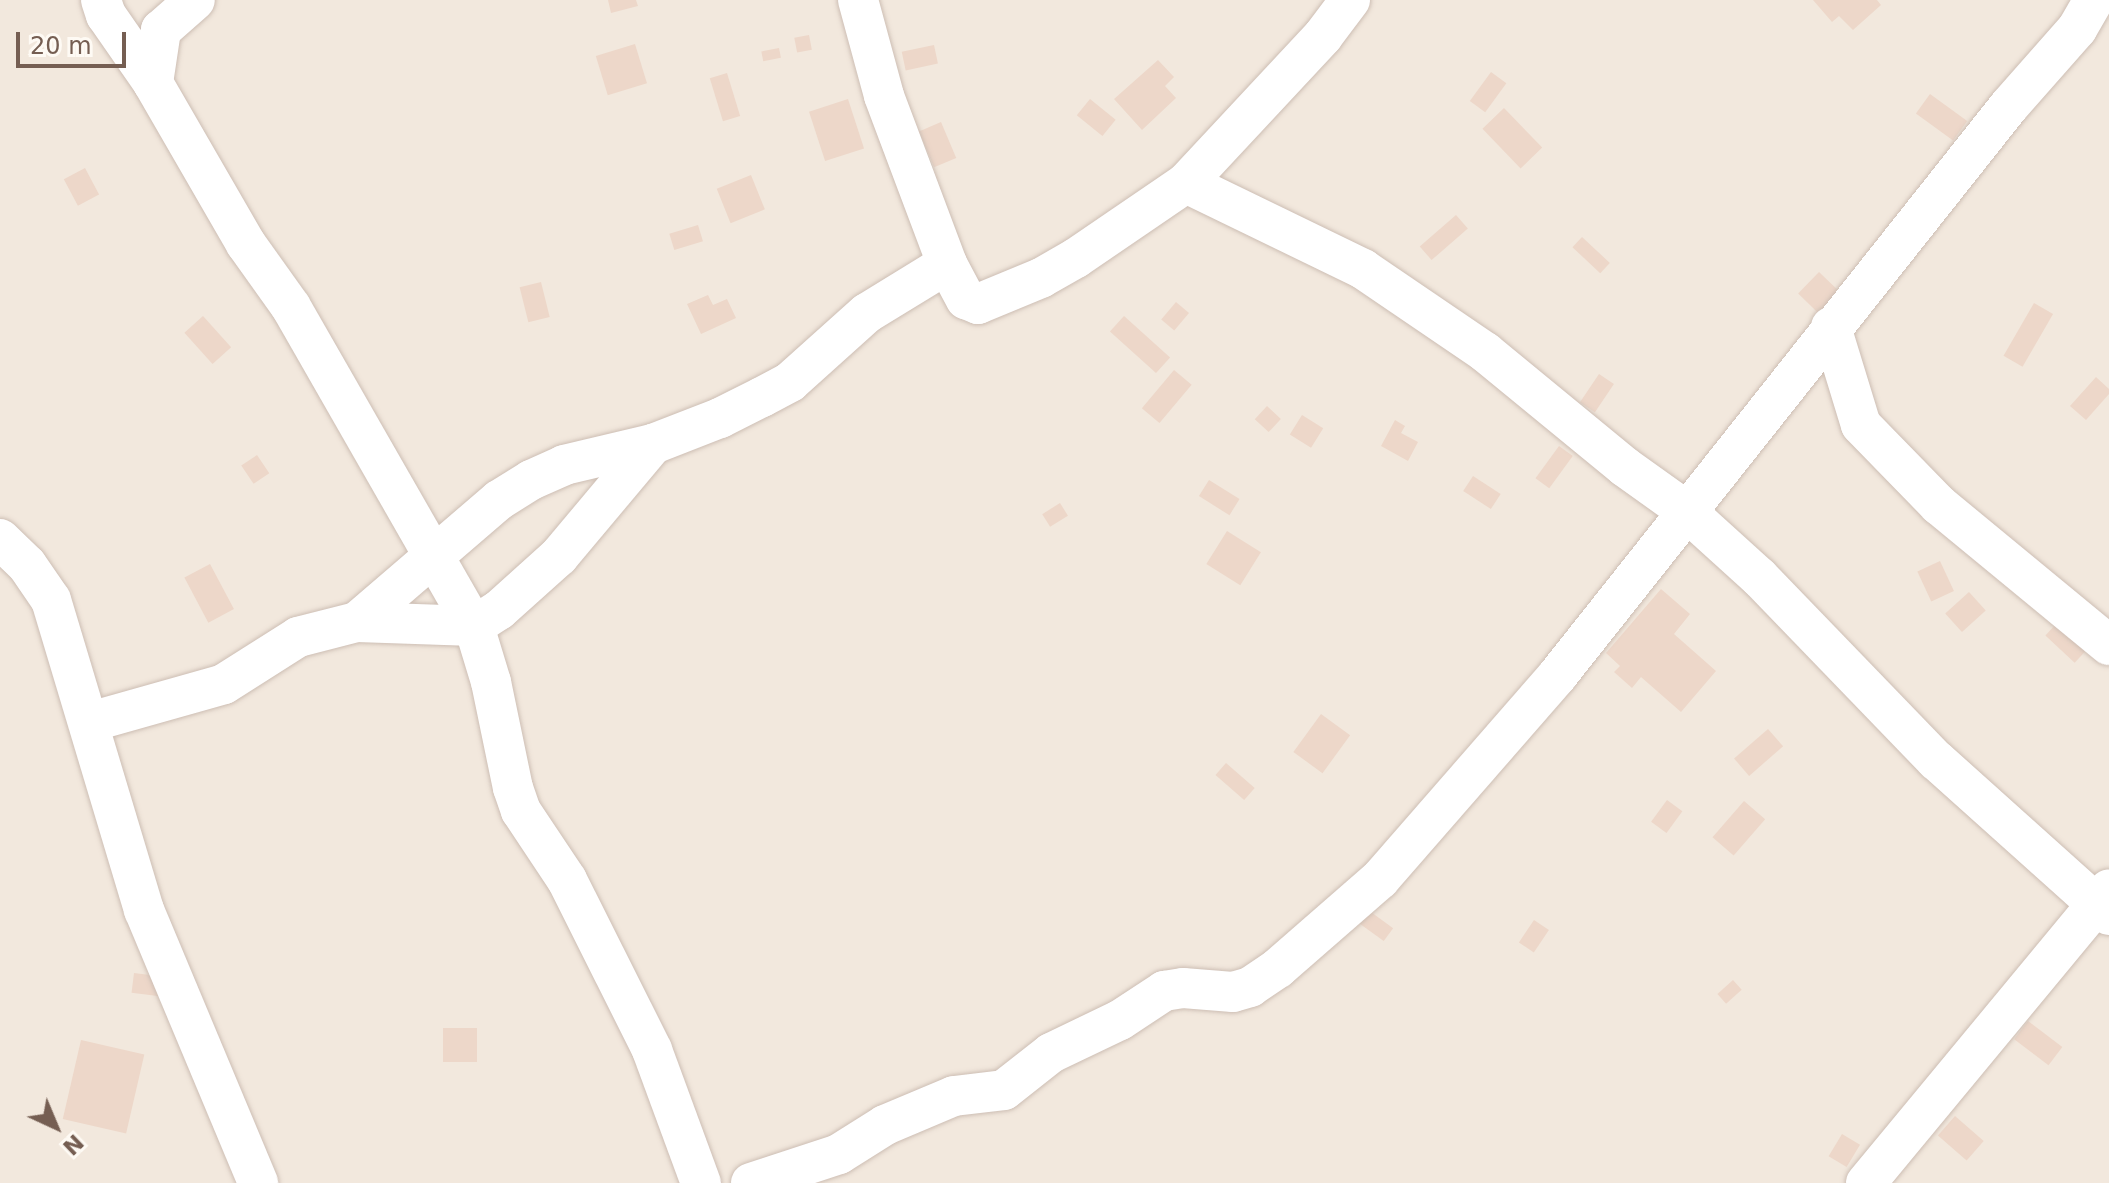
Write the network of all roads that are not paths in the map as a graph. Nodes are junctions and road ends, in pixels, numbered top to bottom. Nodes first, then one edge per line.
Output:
1 (101, 0) edge
2 (195, 0) edge
3 (858, 0) edge
4 (1350, 0) edge
5 (2094, 0) edge
6 (153, 83) junction
7 (1186, 183) junction
8 (947, 264) junction
9 (1831, 327) junction
10 (653, 444) junction
11 (1685, 510) junction
12 (0, 539) edge
13 (433, 557) junction
14 (357, 622) junction
15 (474, 626) junction
16 (2109, 645) edge
17 (90, 722) junction
18 (2104, 903) edge
19 (258, 1183) edge
20 (701, 1183) edge
21 (751, 1183) edge
22 (1866, 1183) edge

1 - 6 street
2 - 6 street
3 - 8 street
4 - 7 street
5 - 9 street
6 - 13 street
7 - 8 street
7 - 11 street
8 - 10 street
9 - 11 street
9 - 16 street
10 - 13 street
10 - 15 street
11 - 18 street
11 - 21 street
12 - 17 street
13 - 14 street
13 - 15 street
14 - 15 street
14 - 17 street
15 - 20 street
17 - 19 street
18 - 22 street

